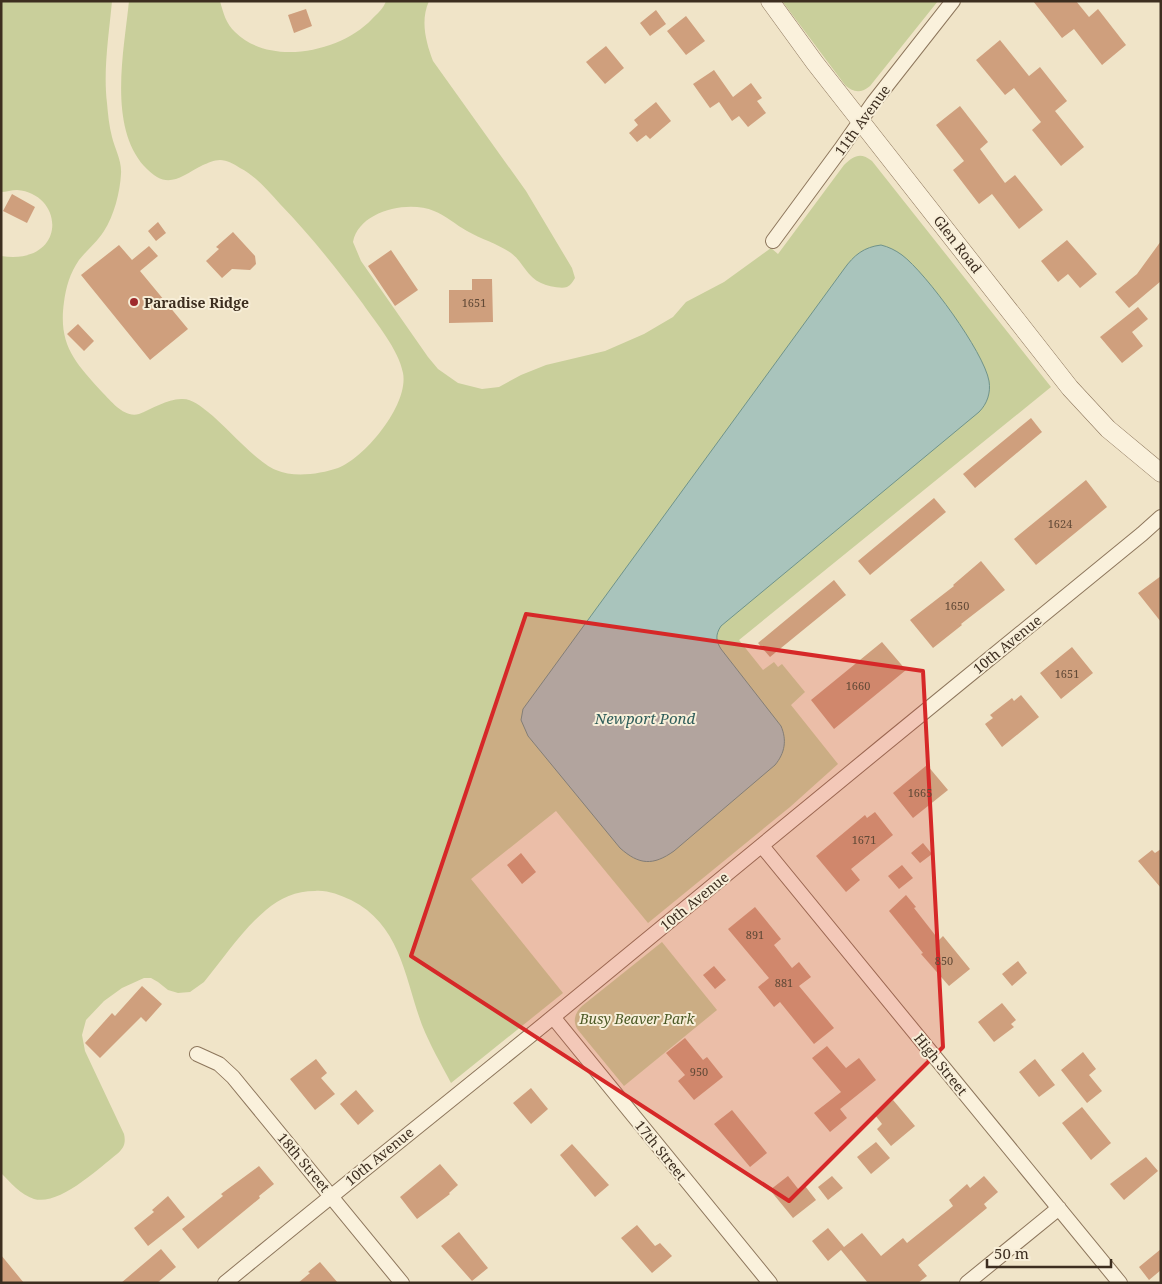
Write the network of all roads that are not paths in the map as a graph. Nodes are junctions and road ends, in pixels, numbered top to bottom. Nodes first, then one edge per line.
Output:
1 (770, 1) edge
2 (954, 1) edge
3 (860, 120) junction
4 (773, 241) dead end
5 (1161, 473) edge
6 (1161, 517) edge
7 (762, 846) junction
8 (552, 1017) junction
9 (197, 1054) dead end
10 (331, 1195) junction
11 (1059, 1208) junction
12 (224, 1283) edge
13 (402, 1283) edge
14 (770, 1283) edge
15 (967, 1283) edge
16 (1120, 1283) edge

1 - 3 street, Glen Road
2 - 3 street, 11th Avenue
3 - 4 street, 11th Avenue
3 - 5 street, Glen Road
6 - 7 street, 10th Avenue
7 - 8 street, 10th Avenue
7 - 11 street, High Street
8 - 10 street, 10th Avenue
8 - 14 street, 17th Street
9 - 10 street, 18th Street
10 - 12 street, 10th Avenue
10 - 13 street, 18th Street
11 - 15 street
11 - 16 street, High Street

